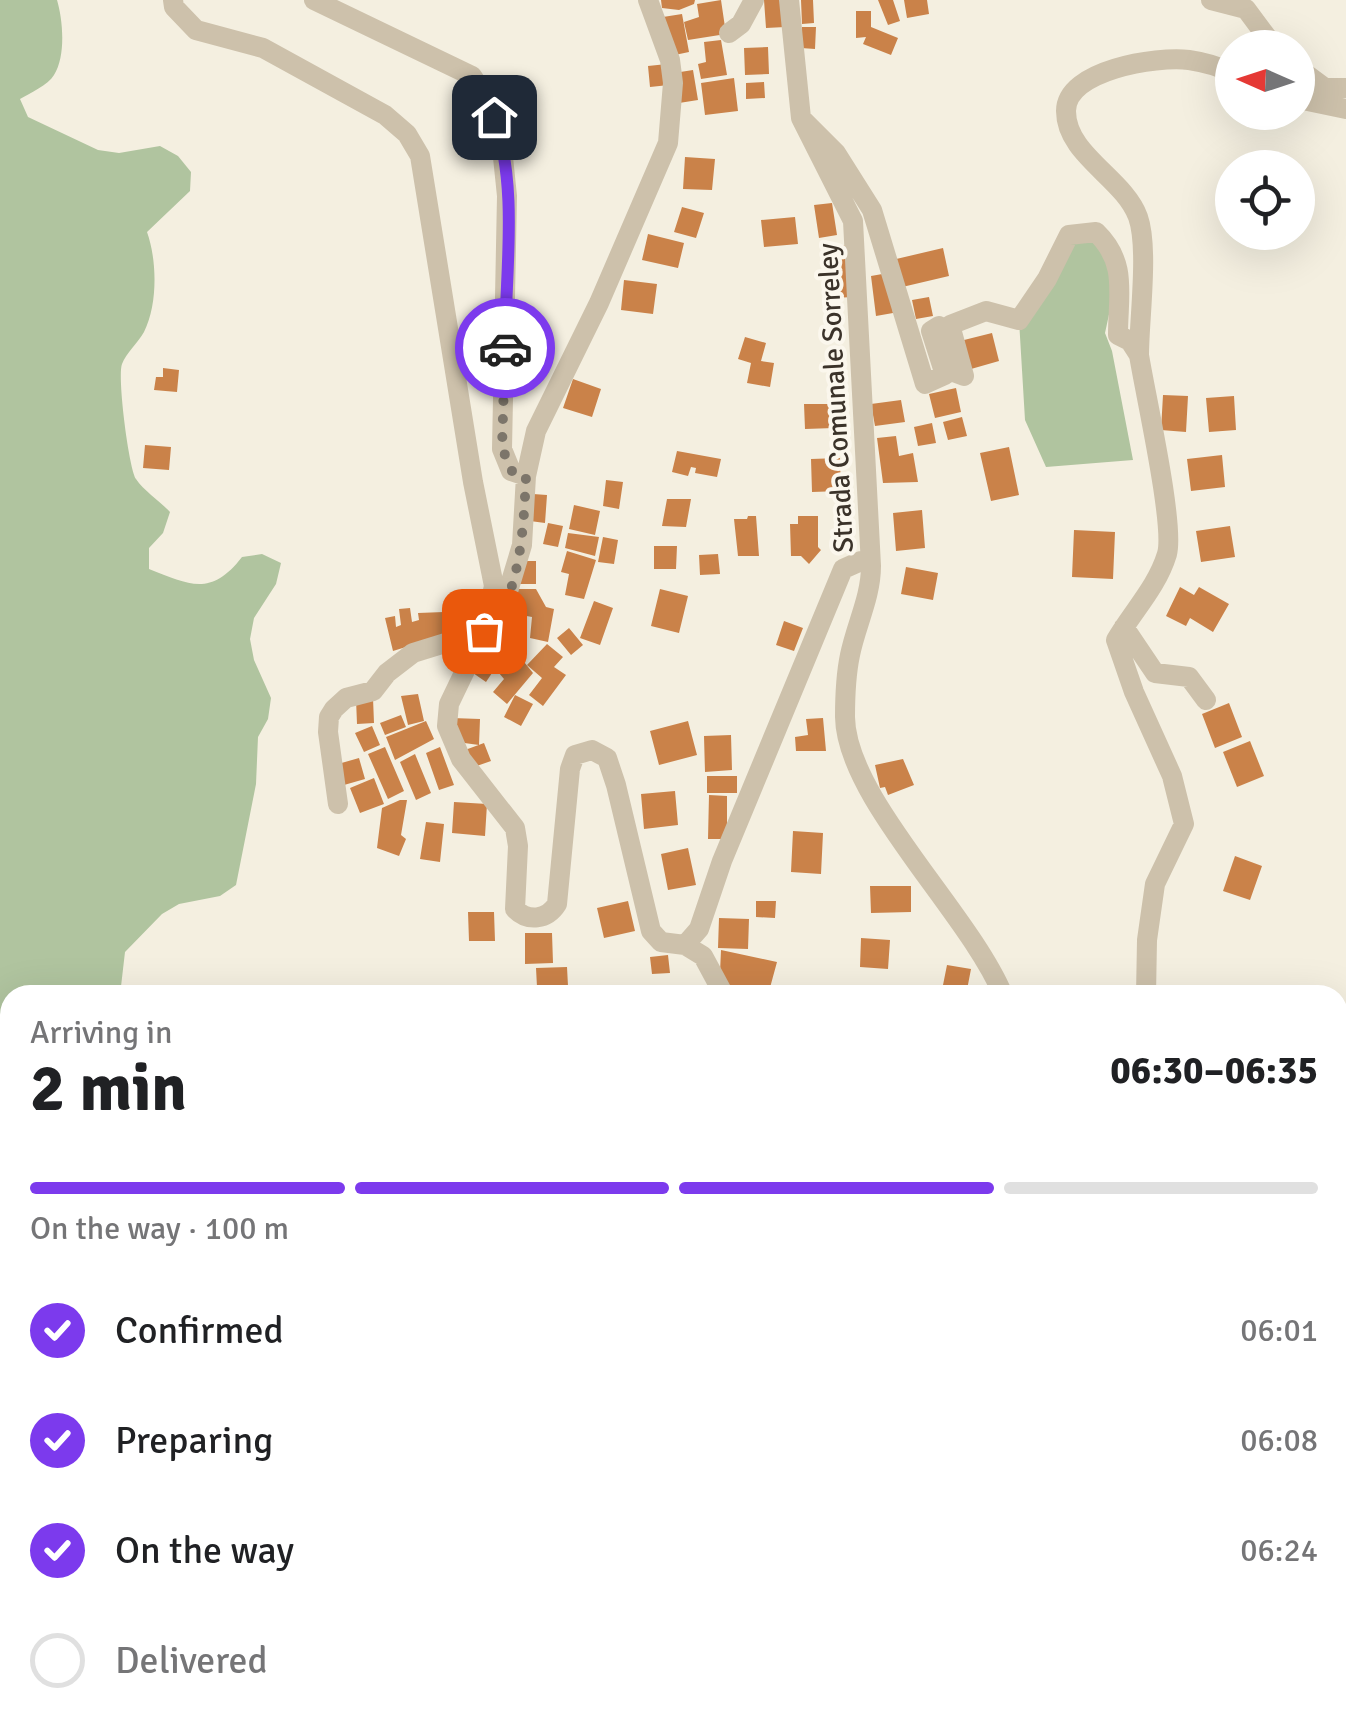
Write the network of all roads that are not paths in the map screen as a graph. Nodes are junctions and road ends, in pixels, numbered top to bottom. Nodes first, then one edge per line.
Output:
1 (173, 0) edge
2 (314, 0) edge
3 (648, 0) edge
4 (754, 0) edge
5 (789, 0) edge
6 (1211, 0) edge
7 (1262, 30) edge
8 (729, 33) dead end
9 (1215, 68) edge
10 (1315, 81) edge
11 (1346, 88) edge
12 (1315, 103) edge
13 (1346, 109) edge
14 (801, 118) junction
15 (1139, 355) junction
16 (526, 476) junction
17 (871, 566) junction
18 (1124, 627) junction
19 (484, 631) junction
20 (1206, 700) dead end
21 (338, 804) dead end
22 (684, 945) junction
23 (719, 985) edge
24 (998, 985) edge
25 (1146, 985) edge

1 - 19 street
2 - 16 street
3 - 16 street
4 - 8 street
5 - 14 street, Strada Comunale Sorreley
6 - 7 street
9 - 15 street
10 - 11 street
12 - 13 street
14 - 15 street
14 - 17 street, Strada Comunale Sorreley
15 - 18 street
16 - 19 street
17 - 22 street
17 - 24 street, Strada Comunale Sorreley
18 - 20 street
18 - 25 street
19 - 21 street
19 - 22 street
22 - 23 street

